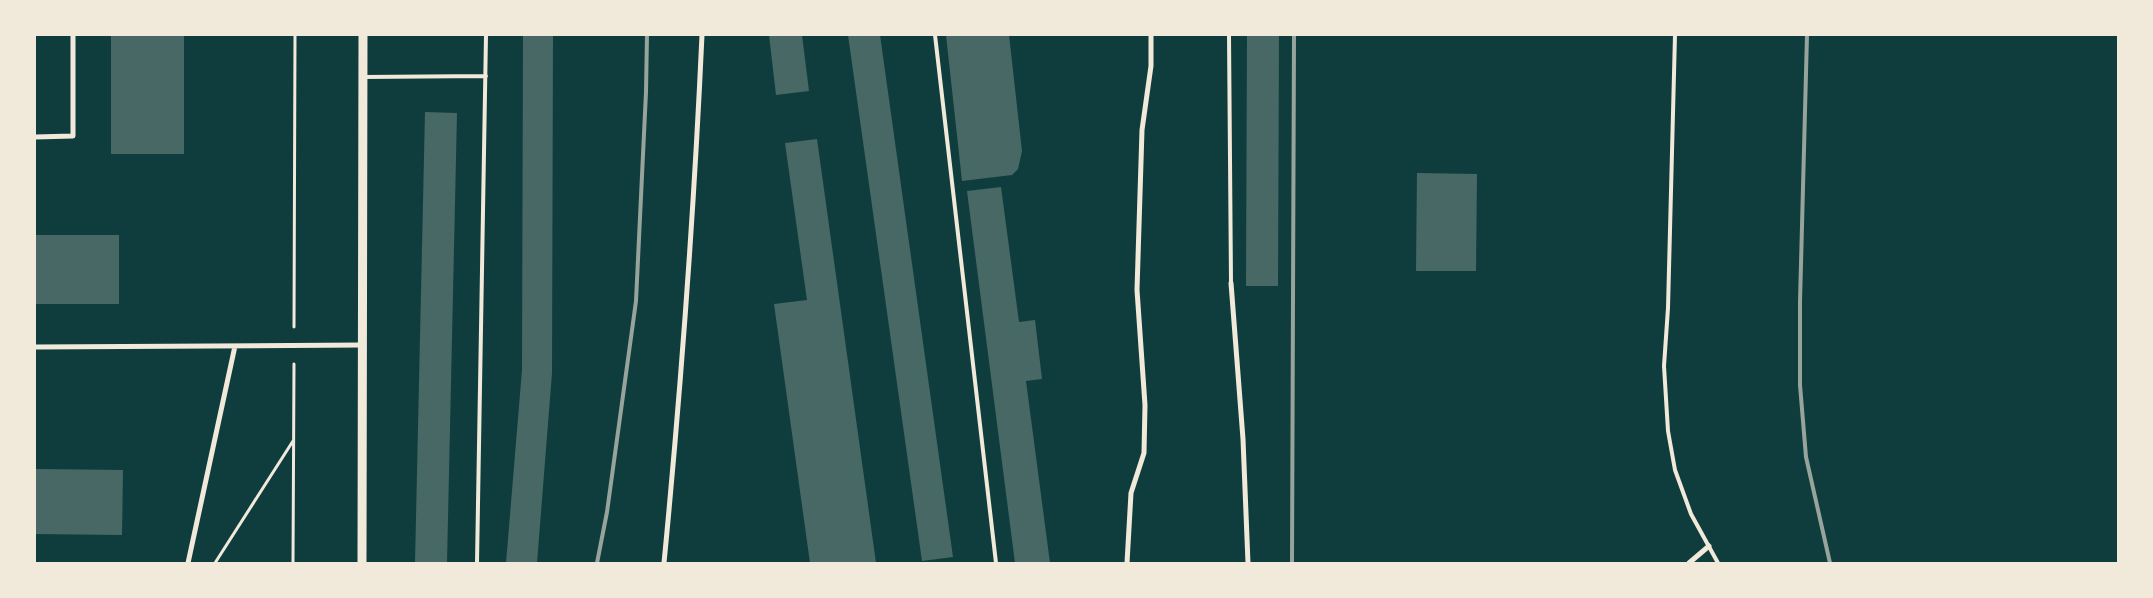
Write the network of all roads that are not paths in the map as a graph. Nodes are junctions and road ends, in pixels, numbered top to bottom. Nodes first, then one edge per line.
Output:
1 (73, 35) edge
2 (363, 35) edge
3 (486, 35) edge
4 (702, 35) edge
5 (935, 35) edge
6 (1151, 35) edge
7 (1230, 35) edge
8 (1676, 35) edge
9 (486, 76) junction
10 (363, 77) junction
11 (35, 136) edge
12 (1231, 283) joint
13 (362, 345) junction
14 (235, 346) junction
15 (35, 347) edge
16 (1709, 546) junction
17 (188, 563) edge
18 (362, 563) edge
19 (477, 563) edge
20 (664, 563) edge
21 (996, 563) edge
22 (1127, 563) edge
23 (1248, 563) edge
24 (1689, 563) edge
25 (1718, 563) edge

1 - 11 street
2 - 10 street
3 - 9 lane
4 - 20 street
5 - 21 lane
6 - 22 street
7 - 12 lane
8 - 16 lane
9 - 10 lane
9 - 19 lane
10 - 13 street
12 - 23 street
13 - 14 street
13 - 18 street
14 - 15 street
14 - 17 street
16 - 24 street
16 - 25 lane

